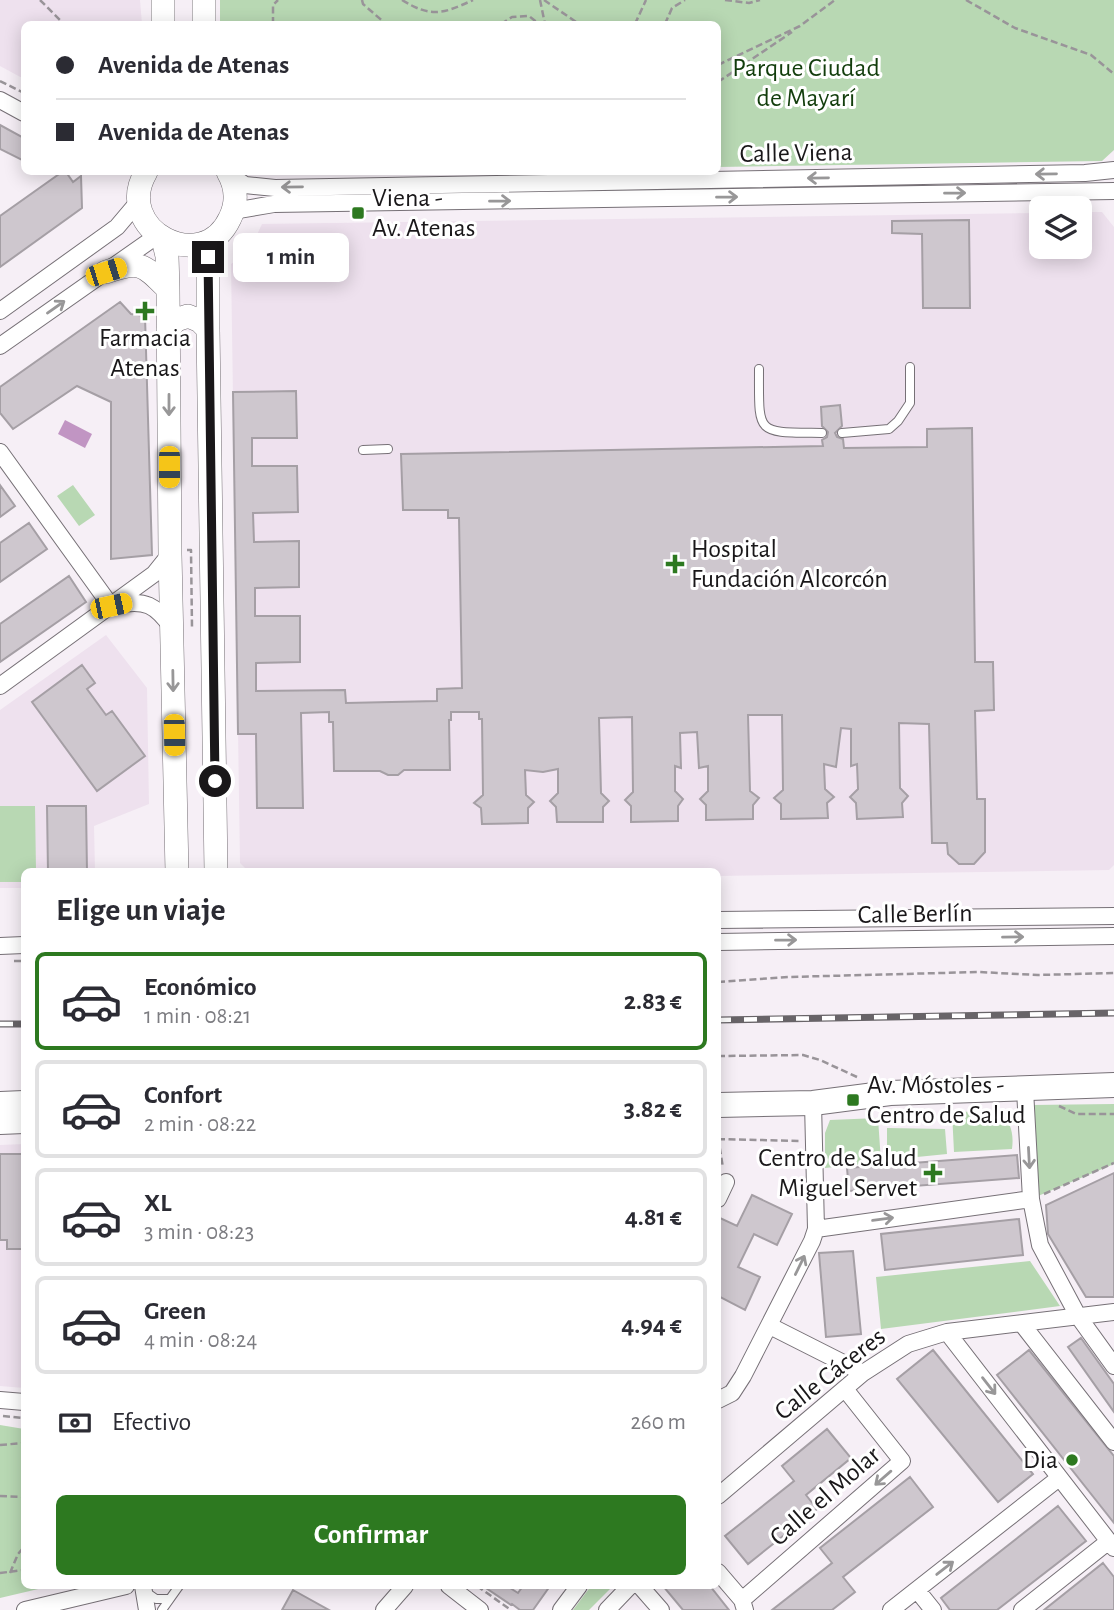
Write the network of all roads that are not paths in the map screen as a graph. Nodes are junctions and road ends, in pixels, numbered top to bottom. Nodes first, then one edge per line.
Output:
1 (163, 0) edge
2 (204, 0) edge
3 (163, 21) edge
4 (204, 21) edge
5 (0, 100) edge
6 (21, 111) edge
7 (1114, 170) edge
8 (141, 175) edge
9 (230, 175) edge
10 (232, 175) edge
11 (1114, 191) edge
12 (139, 201) junction
13 (233, 211) junction
14 (218, 235) junction
15 (160, 237) junction
16 (106, 272) junction
17 (168, 289) junction
18 (0, 311) edge
19 (208, 329) junction
20 (168, 330) junction
21 (0, 346) edge
22 (910, 367) dead end
23 (758, 369) dead end
24 (822, 433) dead end
25 (842, 433) dead end
26 (388, 449) dead end
27 (363, 450) dead end
28 (0, 452) edge
29 (170, 554) junction
30 (111, 606) junction
31 (178, 627) junction
32 (0, 686) edge
33 (196, 868) edge
34 (1114, 916) edge
35 (721, 920) edge
36 (1114, 936) edge
37 (721, 942) edge
38 (21, 945) edge
39 (0, 946) edge
40 (1114, 1085) edge
41 (721, 1090) edge
42 (1025, 1090) junction
43 (890, 1093) junction
44 (21, 1103) edge
45 (0, 1104) edge
46 (813, 1104) junction
47 (721, 1105) edge
48 (21, 1121) edge
49 (0, 1122) edge
50 (726, 1182) road end
51 (721, 1193) edge
52 (1031, 1199) junction
53 (816, 1229) junction
54 (1114, 1312) edge
55 (1078, 1316) junction
56 (1021, 1324) junction
57 (770, 1326) junction
58 (947, 1332) junction
59 (1114, 1366) edge
60 (863, 1373) junction
61 (845, 1390) junction
62 (721, 1398) edge
63 (0, 1400) edge
64 (21, 1402) edge
65 (0, 1409) edge
66 (21, 1410) edge
67 (1114, 1442) edge
68 (1059, 1478) junction
69 (721, 1493) edge
70 (1112, 1544) edge
71 (721, 1576) edge
72 (113, 1589) edge
73 (144, 1589) edge
74 (145, 1589) edge
75 (177, 1589) edge
76 (402, 1589) edge
77 (453, 1589) edge
78 (577, 1589) edge
79 (627, 1589) edge
80 (643, 1589) edge
81 (917, 1590) junction
82 (169, 1599) junction
83 (743, 1605) edge
84 (25, 1610) edge
85 (147, 1610) edge
86 (162, 1610) edge
87 (384, 1610) edge
88 (480, 1610) edge
89 (561, 1610) edge
90 (607, 1610) edge
91 (661, 1610) edge
92 (891, 1610) edge
93 (933, 1610) edge
94 (1022, 1610) edge

1 - 3 street
2 - 4 street
5 - 6 street
7 -> 10 street, Calle Viena
8 - 12 street
9 - 13 street
13 -> 11 street, Calle Viena
12 - 15 street
12 - 18 street
13 - 14 street
14 - 15 street
14 - 19 street
15 - 16 street
15 - 17 street
16 - 17 street
21 -> 16 street
17 - 20 street
19 - 20 street
19 - 33 street
20 -> 29 street
22 - 25 lane
23 - 24 lane
26 - 27 lane
28 - 30 street
29 - 30 street
29 - 31 street
30 - 31 street
30 - 32 street
31 -> 33 street
34 - 35 street, Calle Berlín
37 -> 36 street, Calle Berlín
38 - 39 street
40 - 42 main road
41 - 43 main road
42 - 43 main road
42 -> 52 street
43 - 46 main road
44 - 45 main road
46 - 47 main road
46 - 53 street
48 - 49 main road
50 - 51 street
53 -> 52 street
52 - 55 street
57 -> 53 street
54 - 55 street, Calle Cáceres
55 - 56 street, Calle Cáceres
55 - 59 street
56 - 58 street, Calle Cáceres
56 - 67 street
57 - 60 street
57 - 62 street
58 - 60 street, Calle Cáceres
58 -> 68 street
60 - 61 street, Calle Cáceres
61 - 69 street, Calle Cáceres
61 -> 83 street, Calle el Molar
63 - 64 street
65 - 66 street
68 - 70 street
81 -> 68 street
70 - 94 street
71 - 83 street
72 - 84 street
73 - 85 street
74 - 82 lane
75 - 82 lane
76 - 87 street
77 - 88 street
78 - 89 street
79 - 90 street
80 - 91 street
81 - 92 street
81 - 93 street
82 - 86 lane

